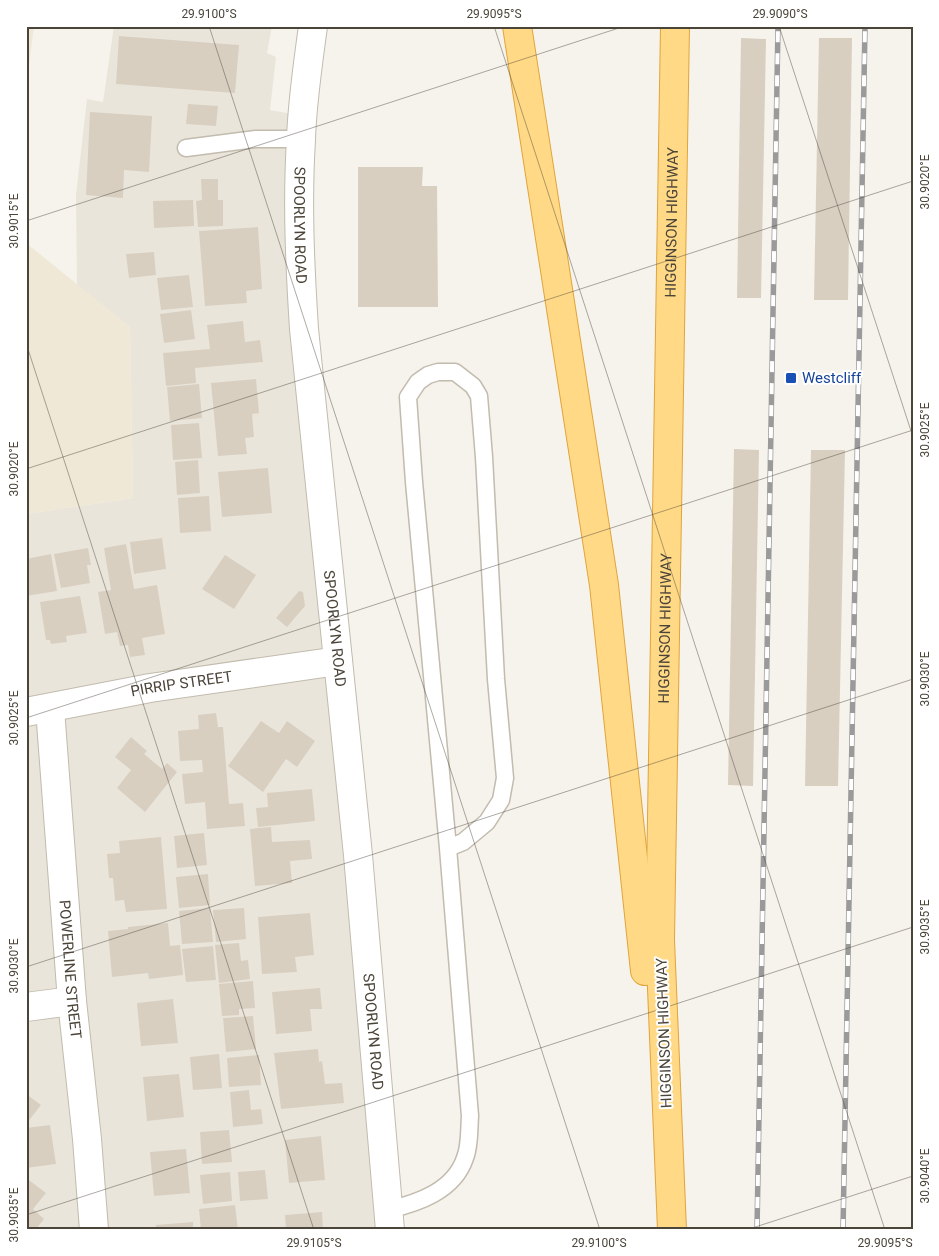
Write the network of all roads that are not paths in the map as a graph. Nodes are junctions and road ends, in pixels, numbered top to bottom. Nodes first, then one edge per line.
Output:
1 (313, 26) edge
2 (517, 26) edge
3 (674, 26) edge
4 (301, 139) junction
5 (186, 148) dead end
6 (338, 660) junction
7 (38, 711) edge
8 (448, 848) junction
9 (72, 1001) junction
10 (26, 1007) edge
11 (389, 1220) edge
12 (672, 1224) edge
13 (94, 1230) edge

1 - 4 street, SPOORLYN ROAD
2 - 12 highway
3 - 12 highway, HIGGINSON HIGHWAY
4 - 5 lane
4 - 6 street, SPOORLYN ROAD
6 - 7 street, PIRRIP STREET
6 - 11 street, SPOORLYN ROAD
7 - 9 street, POWERLINE STREET
8 - 8 lane
8 - 11 lane
9 - 10 street
9 - 13 street, POWERLINE STREET

